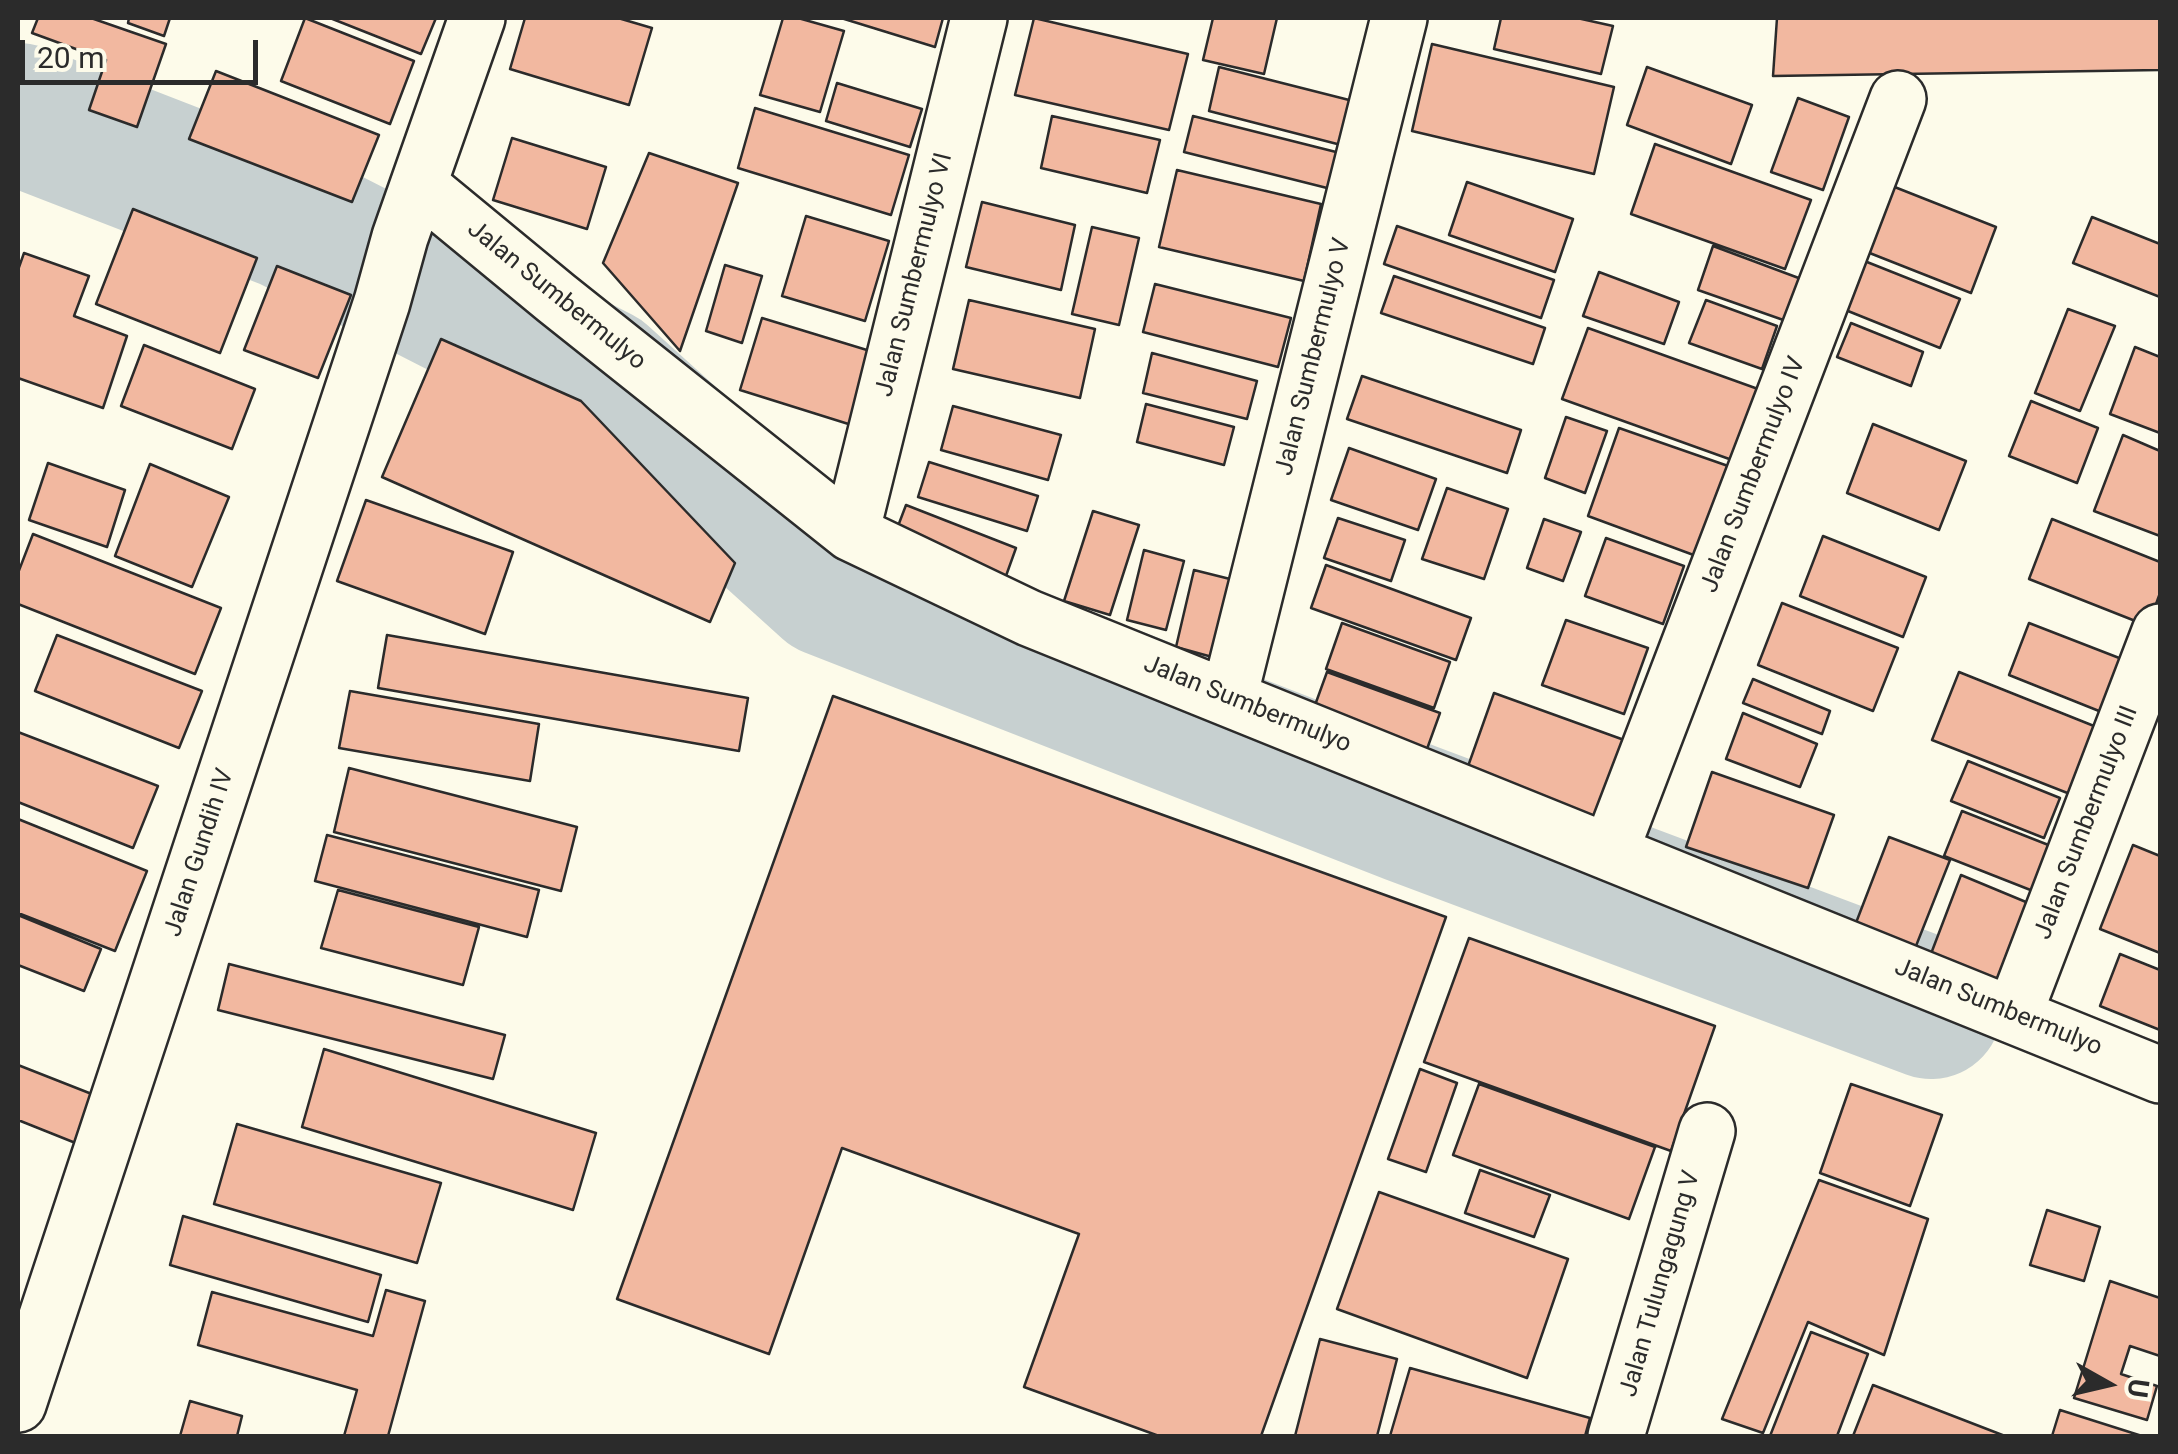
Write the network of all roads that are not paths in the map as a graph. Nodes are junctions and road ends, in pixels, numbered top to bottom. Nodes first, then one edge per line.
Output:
1 (477, 18) edge
2 (979, 18) edge
3 (1399, 18) edge
4 (1898, 99) dead end
5 (420, 185) junction
6 (850, 532) junction
7 (2160, 632) edge
8 (1230, 697) junction
9 (1610, 852) junction
10 (2014, 1014) junction
11 (2160, 1075) edge
12 (1707, 1131) dead end
13 (18, 1404) edge
14 (1616, 1436) edge

1 - 5 street
2 - 6 street, Jalan Sumbermulyo VI
3 - 8 street, Jalan Sumbermulyo V
4 - 9 street, Jalan Sumbermulyo IV
5 - 6 street, Jalan Sumbermulyo
5 - 13 street, Jalan Gundih IV
6 - 8 street, Jalan Sumbermulyo
7 - 10 street, Jalan Sumbermulyo III
8 - 9 street, Jalan Sumbermulyo
9 - 10 street, Jalan Sumbermulyo
10 - 11 street, Jalan Sumbermulyo
12 - 14 street, Jalan Tulungagung V

